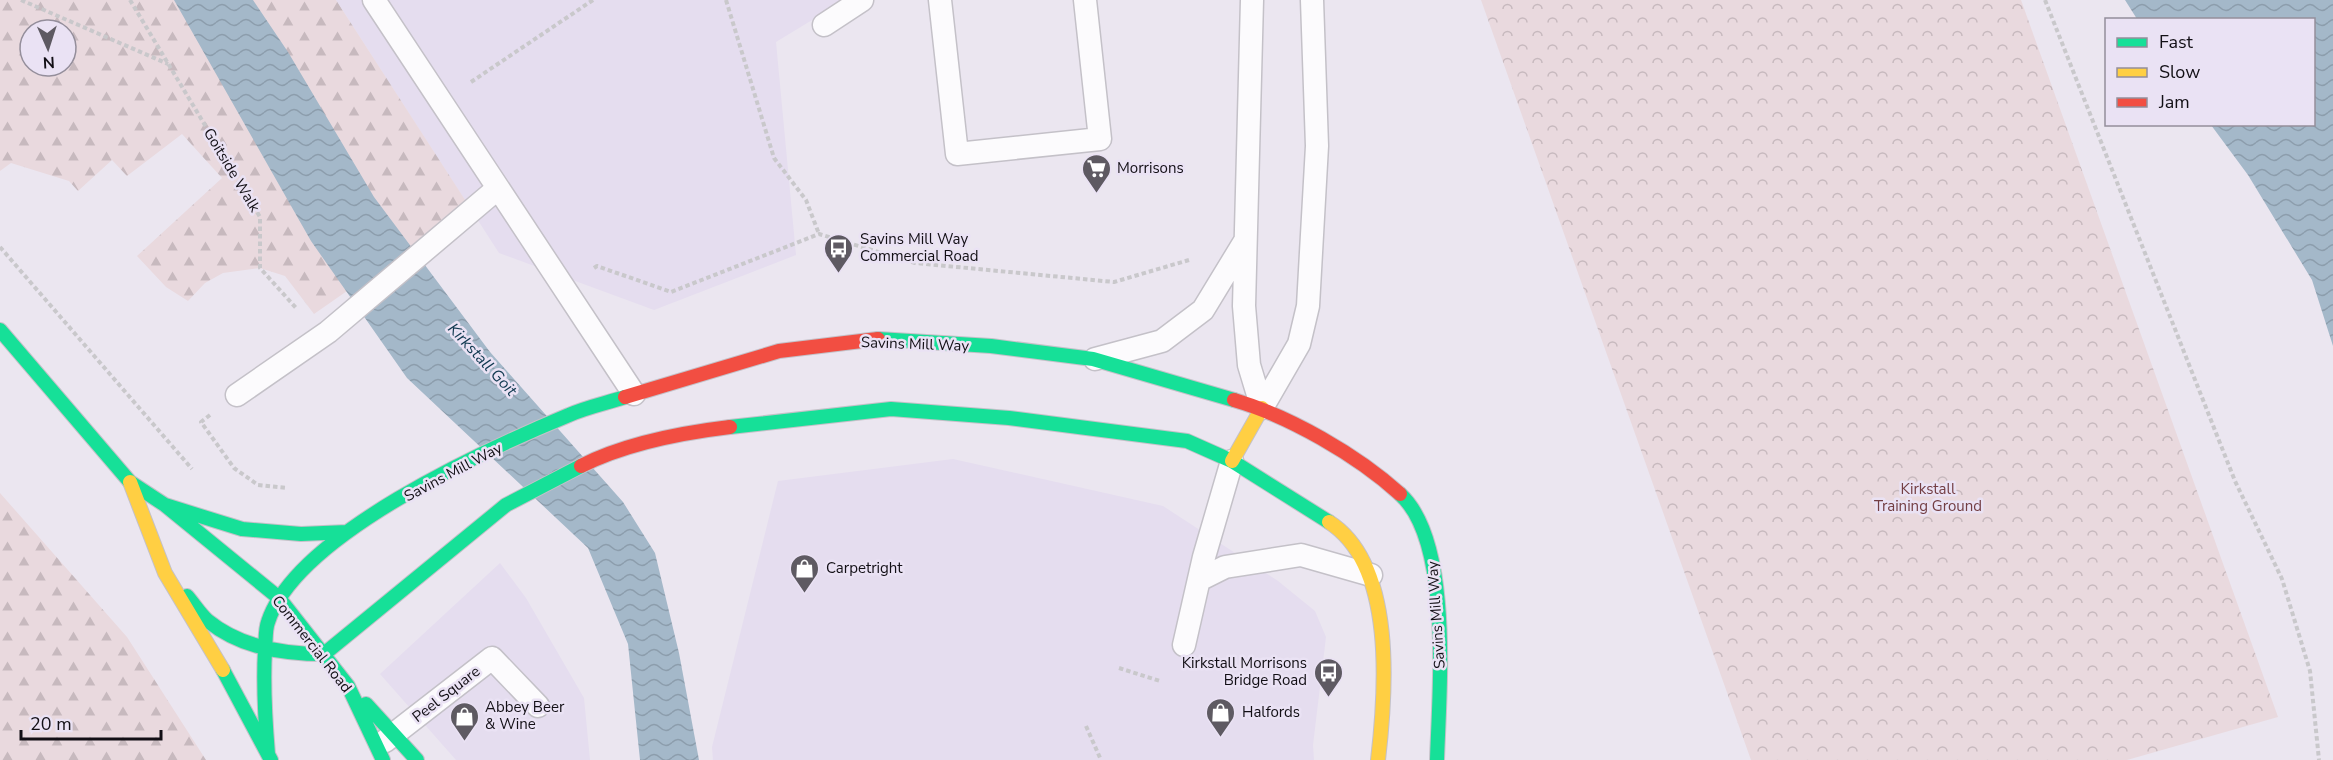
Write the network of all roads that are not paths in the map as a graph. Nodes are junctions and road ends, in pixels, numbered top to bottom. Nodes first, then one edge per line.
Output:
1 (374, 0) edge
2 (862, 0) edge
3 (940, 0) edge
4 (1085, 0) edge
5 (1252, 0) edge
6 (1312, 0) edge
7 (824, 25) dead end
8 (497, 189) junction
9 (1246, 239) junction
10 (0, 330) edge
11 (1093, 359) junction
12 (634, 394) junction
13 (237, 395) dead end
14 (1262, 408) junction
15 (1232, 461) junction
16 (130, 482) junction
17 (165, 505) junction
18 (347, 532) junction
19 (165, 573) junction
20 (1371, 575) junction
21 (1199, 580) junction
22 (279, 598) junction
23 (347, 636) junction
24 (1184, 645) dead end
25 (265, 650) junction
26 (324, 654) junction
27 (345, 682) junction
28 (538, 706) dead end
29 (395, 733) junction
30 (380, 754) edge
31 (269, 757) edge
32 (417, 760) edge
33 (1378, 760) edge
34 (1437, 760) edge

1 - 8 lane
2 - 7 lane
3 - 4 lane
5 - 9 lane
6 - 14 lane
8 - 12 lane
8 - 13 lane
9 - 11 lane
9 - 14 lane
10 - 16 street, Commercial Road
11 - 12 street, Savins Mill Way
11 - 14 street, Savins Mill Way
12 - 18 street, Savins Mill Way
14 - 15 street
14 - 34 street, Savins Mill Way
15 - 20 street
15 - 21 lane
15 - 23 street
16 - 17 street, Commercial Road
16 - 19 street, Commercial Road
17 - 18 street
17 - 22 street, Commercial Road
18 - 22 street, Savins Mill Way
19 - 25 street
19 - 31 street, Commercial Road
20 - 21 lane
20 - 33 street
21 - 24 lane
22 - 25 street, Savins Mill Way
22 - 26 street, Commercial Road
23 - 26 street
23 - 27 street
25 - 26 street
25 - 31 street, Savins Mill Way
26 - 27 street, Commercial Road
27 - 29 street
27 - 30 street, Commercial Road
28 - 29 lane, Peel Square
29 - 30 lane, Peel Square
29 - 32 street

